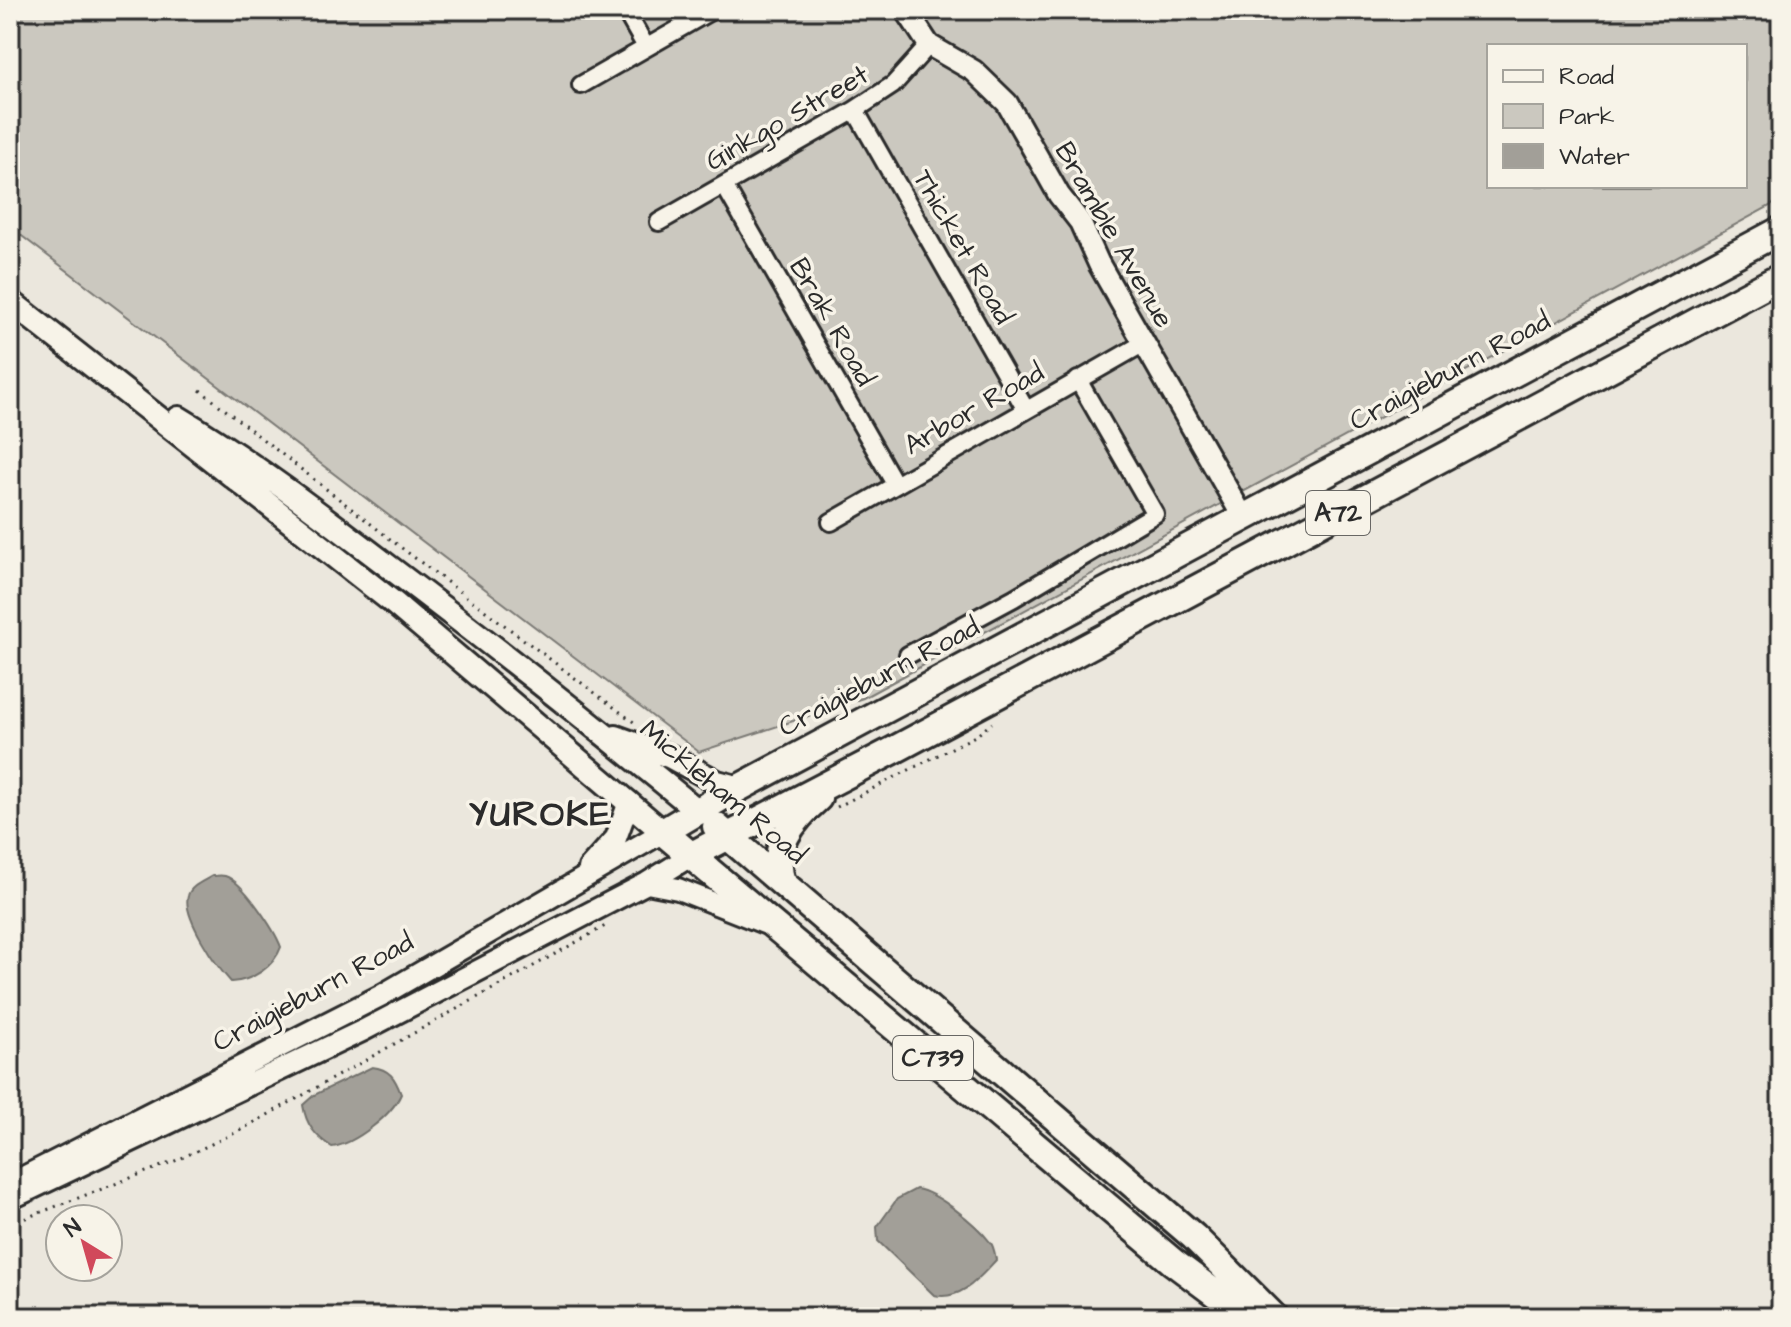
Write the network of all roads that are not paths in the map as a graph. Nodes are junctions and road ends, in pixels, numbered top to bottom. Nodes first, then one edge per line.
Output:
1 (625, 10) edge
2 (712, 10) edge
3 (906, 10) edge
4 (929, 45) junction
5 (646, 47) junction
6 (581, 85) dead end
7 (855, 110) junction
8 (724, 185) junction
9 (659, 222) dead end
10 (1781, 230) edge
11 (1781, 277) edge
12 (10, 301) edge
13 (1144, 343) junction
14 (93, 366) junction
15 (1078, 380) junction
16 (1026, 410) junction
17 (895, 484) junction
18 (1243, 517) junction
19 (831, 522) dead end
20 (908, 655) dead end
21 (600, 731) junction
22 (845, 775) junction
23 (740, 788) junction
24 (629, 802) junction
25 (698, 811) junction
26 (663, 832) junction
27 (728, 835) junction
28 (692, 855) junction
29 (782, 882) junction
30 (647, 883) junction
31 (573, 885) junction
32 (780, 929) junction
33 (222, 1097) junction
34 (123, 1133) junction
35 (11, 1189) edge
36 (1247, 1317) edge
37 (1274, 1317) edge

1 - 5 street
2 - 5 street
3 - 4 street, Bramble Avenue
4 - 7 street, Ginkgo Street
4 - 13 street, Bramble Avenue
5 - 6 street
7 - 8 street, Ginkgo Street
7 - 16 street, Thicket Road
8 - 9 street, Ginkgo Street
8 - 17 street, Brak Road
10 - 18 main road, Craigieburn Road / A72
11 - 22 main road, Craigieburn Road / A72
12 - 14 main road, Mickleham Road / C739
13 - 15 street, Arbor Road
13 - 18 street, Bramble Avenue
14 - 21 main road, Mickleham Road / C739
14 - 24 main road, Mickleham Road / C739
15 - 16 street, Arbor Road
15 - 20 street
16 - 17 street, Arbor Road
17 - 19 street, Arbor Road
18 - 23 main road, Craigieburn Road / A72
21 - 23 main road
21 - 25 main road, Mickleham Road / C739
22 - 27 main road, Craigieburn Road / A72
22 - 29 main road
23 - 25 main road, Craigieburn Road / A72
24 - 26 main road, Mickleham Road / C739
24 - 31 street
25 - 26 main road, Craigieburn Road / A72
25 - 27 main road, Mickleham Road / C739
26 - 28 main road, Mickleham Road / C739
26 - 31 street, Craigieburn Road
27 - 28 main road, Craigieburn Road / A72
27 - 29 main road, Mickleham Road / C739
28 - 30 street, Craigieburn Road
28 - 32 main road, Mickleham Road / C739
29 - 37 main road, Mickleham Road / C739
30 - 32 street
30 - 33 street, Craigieburn Road
31 - 34 street, Craigieburn Road
32 - 36 main road, Mickleham Road / C739
33 - 34 street
33 - 35 street, Craigieburn Road
34 - 35 street, Craigieburn Road

